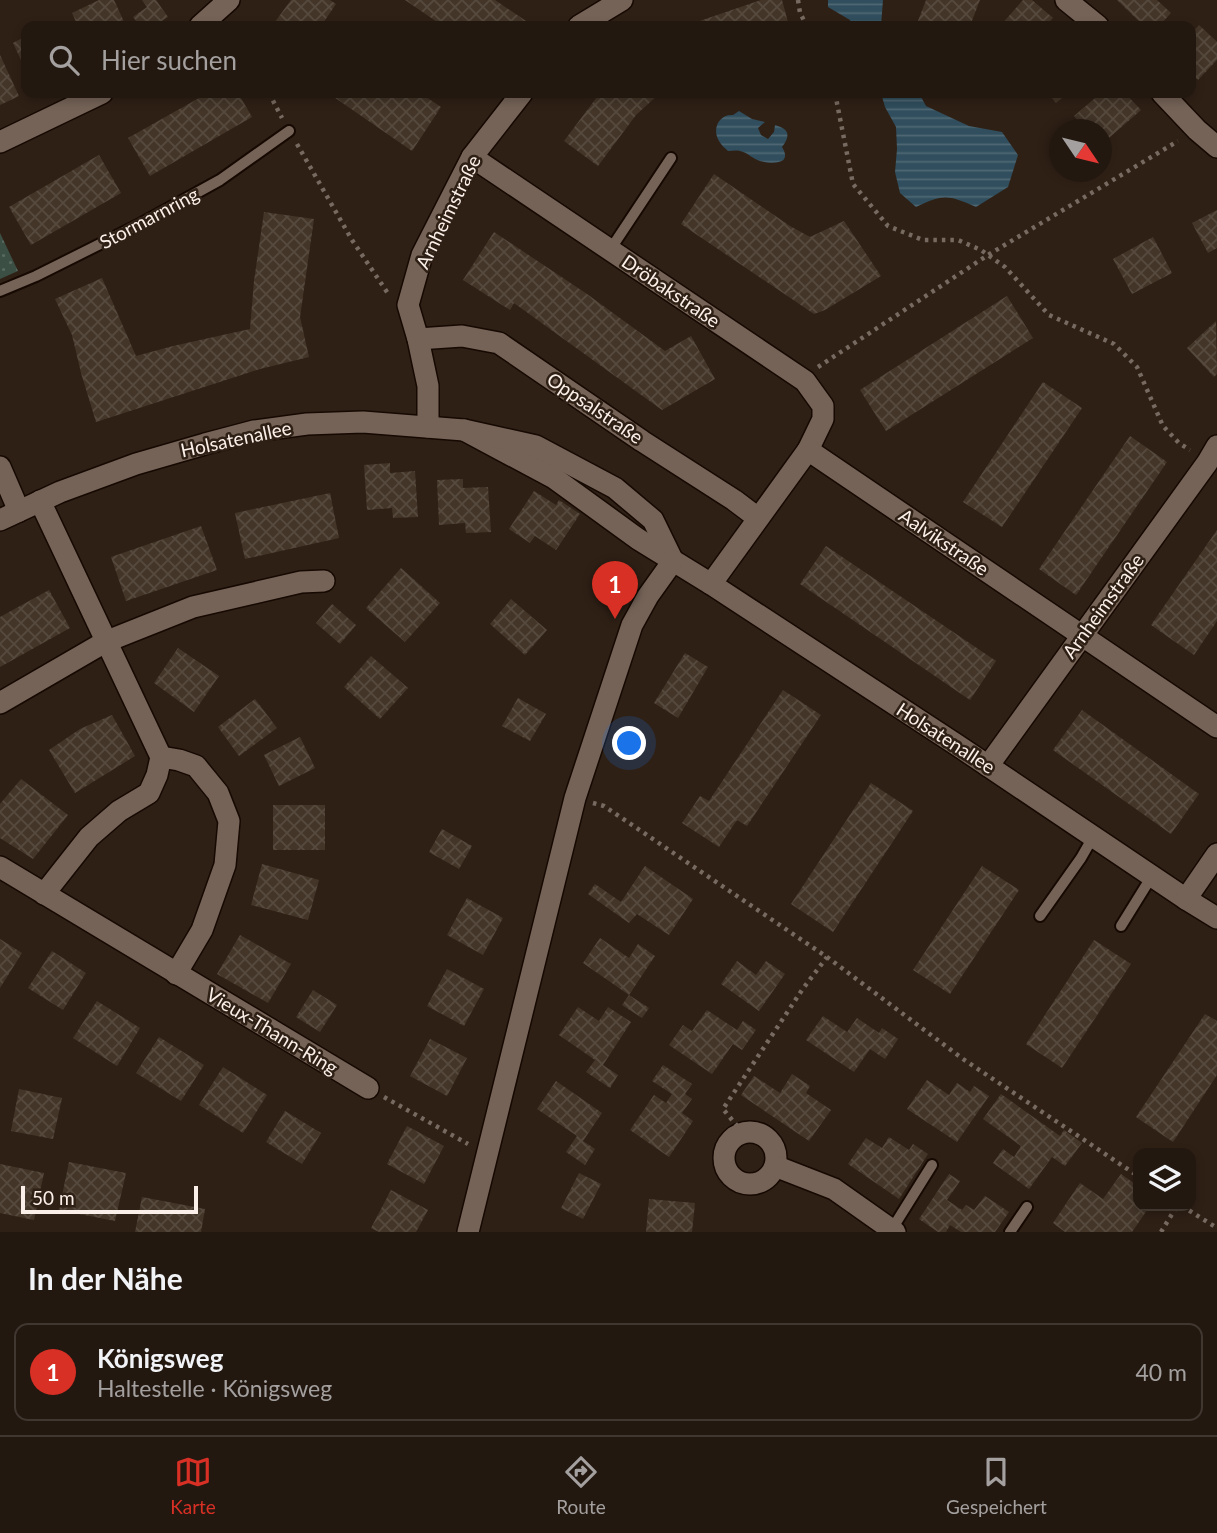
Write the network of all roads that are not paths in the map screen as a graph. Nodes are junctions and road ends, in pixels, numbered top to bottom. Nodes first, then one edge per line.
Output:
1 (229, 0) edge
2 (622, 0) edge
3 (1066, 0) edge
4 (206, 21) edge
5 (587, 21) edge
6 (1092, 21) edge
7 (92, 98) edge
8 (518, 98) edge
9 (1167, 98) edge
10 (289, 131) road end
11 (0, 142) edge
12 (1217, 147) edge
13 (471, 157) junction
14 (671, 158) dead end
15 (610, 250) junction
16 (0, 291) edge
17 (418, 339) junction
18 (428, 427) junction
19 (808, 450) junction
20 (1212, 455) edge
21 (0, 467) edge
22 (40, 501) junction
23 (10, 516) edge
24 (758, 518) junction
25 (673, 561) junction
26 (324, 581) dead end
27 (711, 584) junction
28 (1082, 636) junction
29 (105, 642) junction
30 (0, 703) edge
31 (1217, 727) edge
32 (161, 757) junction
33 (988, 766) junction
34 (1093, 837) junction
35 (1217, 854) edge
36 (0, 867) edge
37 (1152, 876) junction
38 (44, 894) junction
39 (1186, 900) junction
40 (1040, 916) dead end
41 (1217, 918) edge
42 (1121, 926) dead end
43 (176, 974) junction
44 (368, 1088) road end
45 (932, 1165) dead end
46 (775, 1166) junction
47 (1027, 1207) dead end
48 (894, 1231) edge
49 (468, 1232) edge
50 (1010, 1232) edge

1 - 4 street
2 - 5 street
3 - 6 street
7 - 11 street
8 - 13 street, Arnheimstraße
9 - 12 street
10 - 16 lane, Stormarnring
13 - 15 street, Dröbakstraße
13 - 17 street, Arnheimstraße
14 - 15 lane
15 - 19 street, Dröbakstraße
17 - 18 street, Arnheimstraße
17 - 24 street, Oppsalstraße
18 - 22 street, Holsatenallee
18 - 25 street, Holsatenallee
19 - 24 street
19 - 28 street, Aalvikstraße
20 - 28 street, Arnheimstraße
21 - 23 street, Holsatenallee
22 - 23 street, Holsatenallee
22 - 29 street
24 - 27 street
25 - 27 street, Holsatenallee
25 - 49 street
26 - 29 street
27 - 33 street, Holsatenallee
28 - 31 street, Aalvikstraße
28 - 33 street, Arnheimstraße
29 - 30 street
29 - 32 street
32 - 38 street
32 - 43 street
33 - 34 street, Holsatenallee
34 - 37 street, Holsatenallee
34 - 40 lane
35 - 39 street
36 - 38 street, Vieux-Thann-Ring
37 - 39 street, Holsatenallee
37 - 42 lane
38 - 43 street, Vieux-Thann-Ring
39 - 41 street, Holsatenallee
43 - 44 street, Vieux-Thann-Ring
45 - 48 lane
46 - 46 street
46 - 48 street
47 - 50 lane

